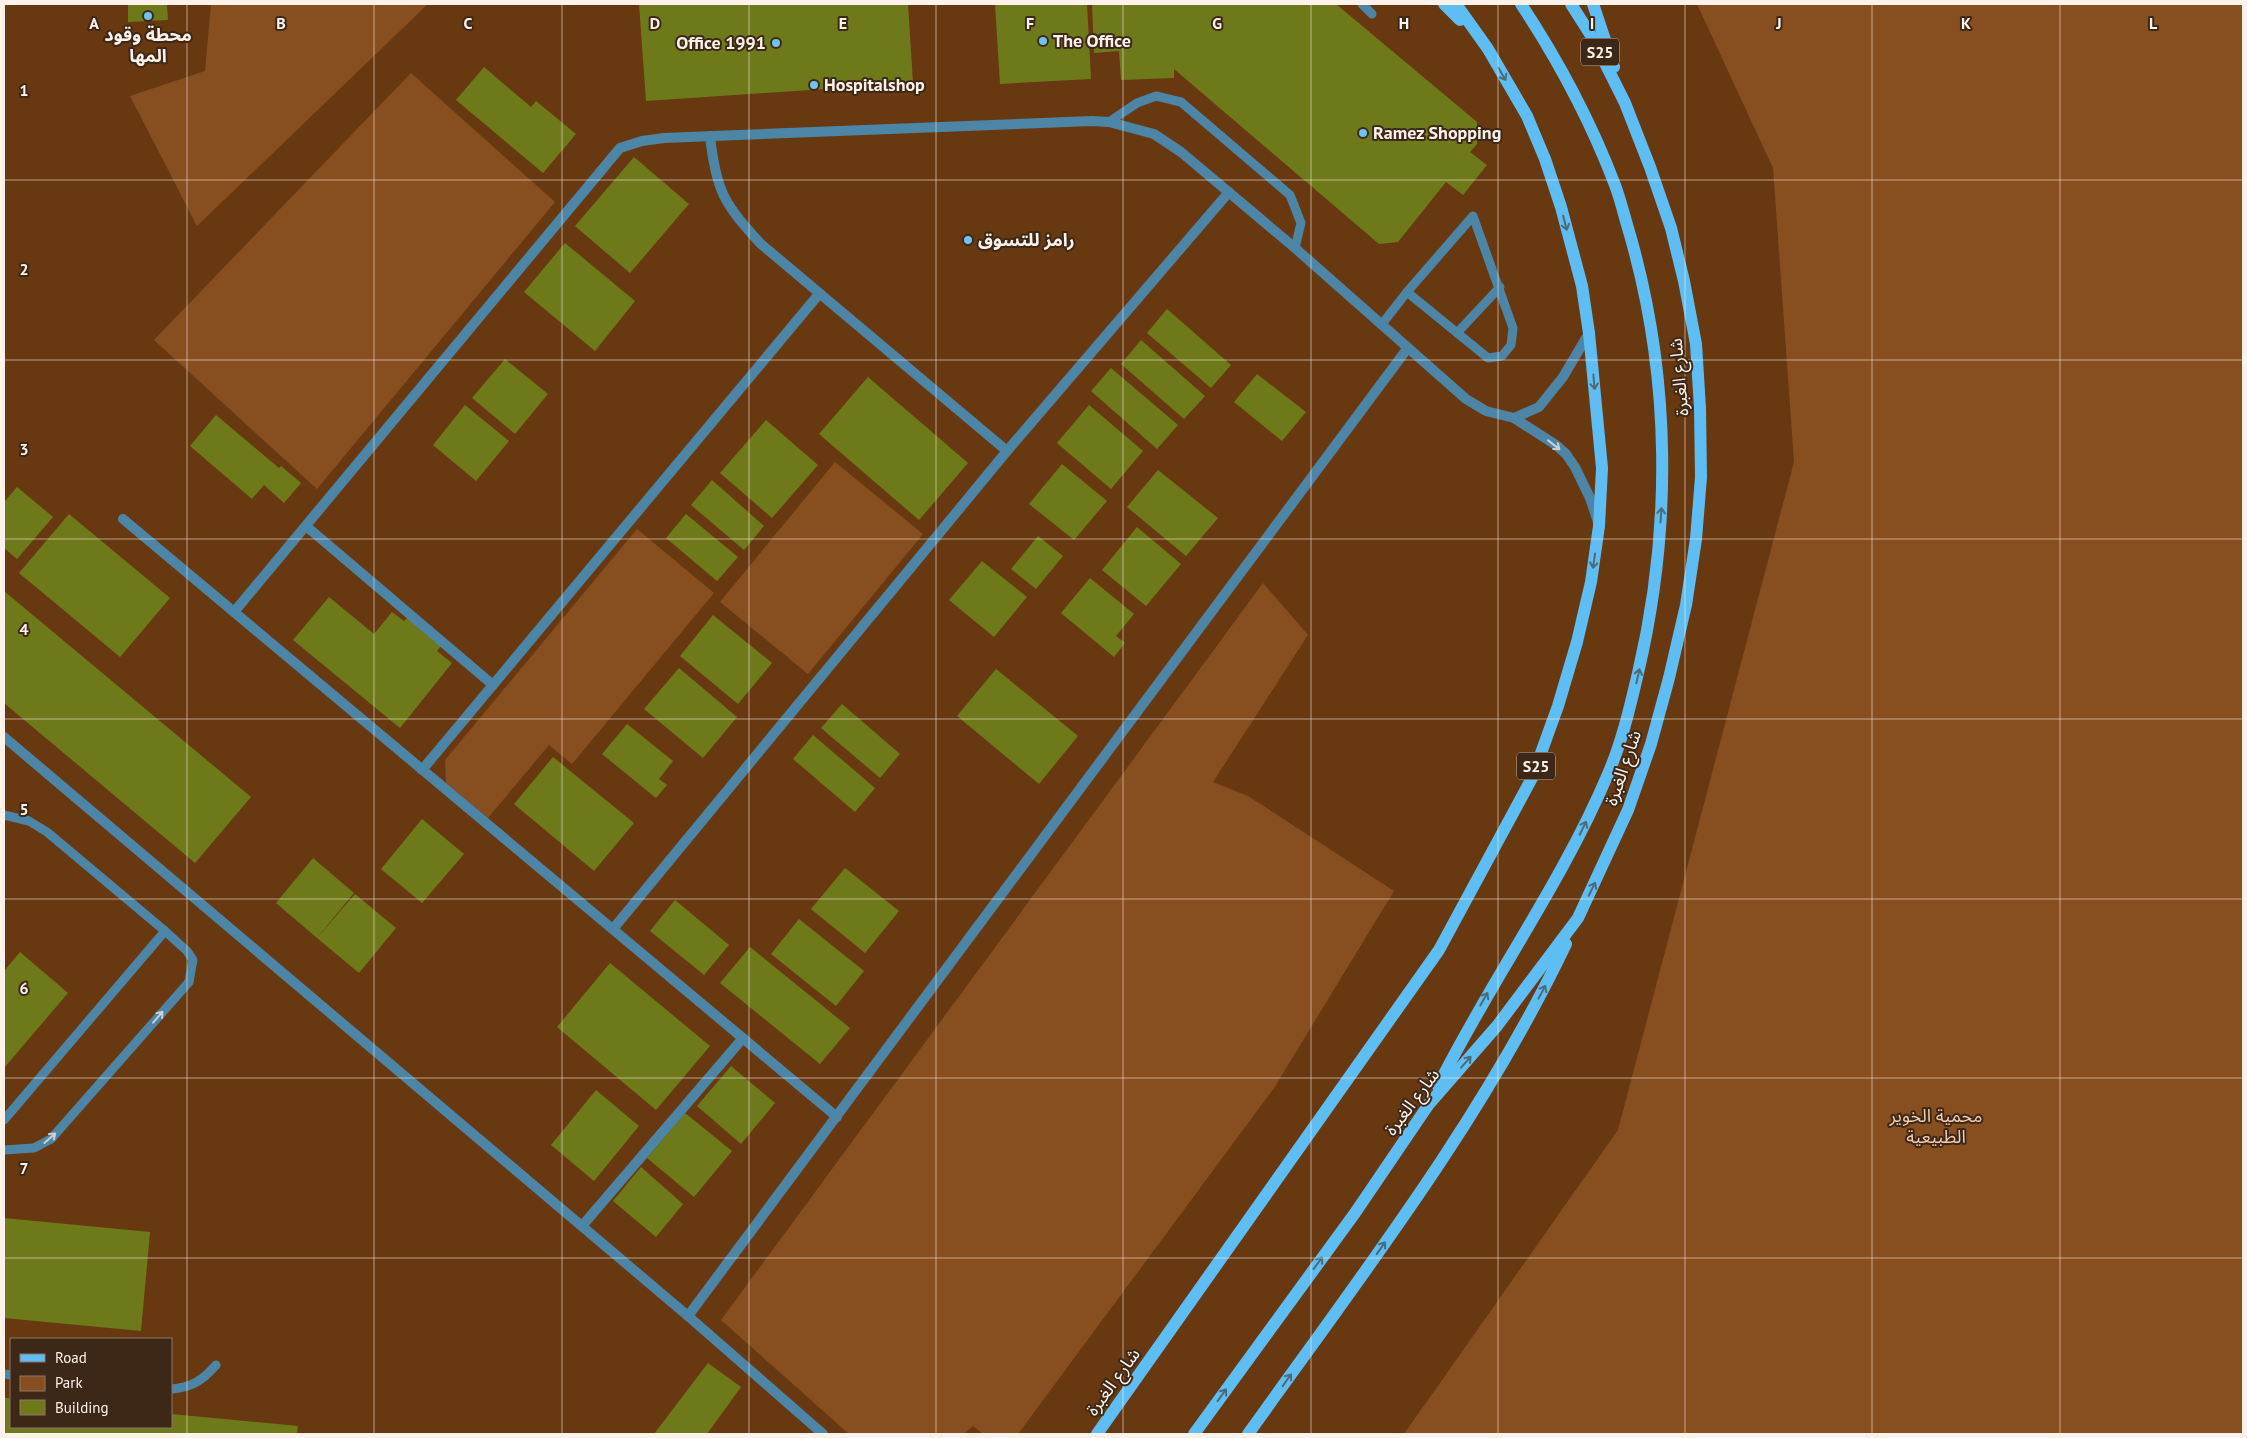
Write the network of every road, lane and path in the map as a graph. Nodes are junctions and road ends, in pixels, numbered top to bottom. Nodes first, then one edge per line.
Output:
1 (1362, 4) edge
2 (1444, 4) edge
3 (1456, 4) edge
4 (1521, 4) edge
5 (1571, 4) edge
6 (1593, 4) edge
7 (1372, 14) dead end
8 (1488, 49) junction
9 (1625, 103) junction
10 (1109, 122) junction
11 (710, 136) junction
12 (1229, 192) junction
13 (1296, 248) junction
14 (1500, 288) junction
15 (1407, 292) junction
16 (819, 294) junction
17 (1382, 324) junction
18 (1457, 333) junction
19 (1589, 333) junction
20 (1407, 349) junction
21 (1514, 418) junction
22 (1007, 452) junction
23 (123, 519) dead end
24 (306, 526) junction
25 (1599, 526) junction
26 (234, 612) junction
27 (493, 685) junction
28 (4, 737) edge
29 (422, 770) junction
30 (4, 815) edge
31 (1578, 918) junction
32 (613, 929) junction
33 (165, 931) junction
34 (743, 1038) junction
35 (1430, 1104) junction
36 (837, 1117) junction
37 (4, 1120) edge
38 (4, 1150) edge
39 (582, 1226) junction
40 (688, 1316) junction
41 (216, 1365) dead end
42 (172, 1389) edge
43 (823, 1434) edge
44 (1098, 1434) edge
45 (1194, 1434) edge
46 (1248, 1434) edge

1 - 7 lane
2 - 8 main road
3 - 8 main road, شارع الغبرة / S25
35 -> 4 main road
5 - 9 main road, شارع الغبرة / S25
6 - 9 main road
8 -> 19 main road, شارع الغبرة / S25
31 -> 9 main road, شارع الغبرة / S25
10 - 11 street
10 - 12 street
10 - 13 lane
11 - 16 street
11 - 24 street
12 - 13 street
12 - 22 street
13 - 17 street
14 - 15 lane
14 - 18 lane
14 - 18 lane
15 - 17 lane
15 - 18 lane
16 - 22 street
16 - 27 street
17 - 20 street
19 - 21 street
19 -> 25 main road, شارع الغبرة / S25
20 - 21 street
20 - 36 street
21 -> 25 street
22 - 32 street
23 - 26 street
24 - 26 street
24 - 27 street
25 -> 44 main road, شارع الغبرة / S25
26 - 29 street
27 - 29 street
28 - 39 street
29 - 32 street
30 - 33 lane
35 -> 31 main road, شارع الغبرة / S25
46 -> 31 main road
32 - 34 street
33 - 37 lane
38 -> 33 lane
34 - 36 street
34 - 39 street
45 -> 35 main road, شارع الغبرة / S25
36 - 40 street
39 - 40 street
40 - 43 street
41 - 42 lane

